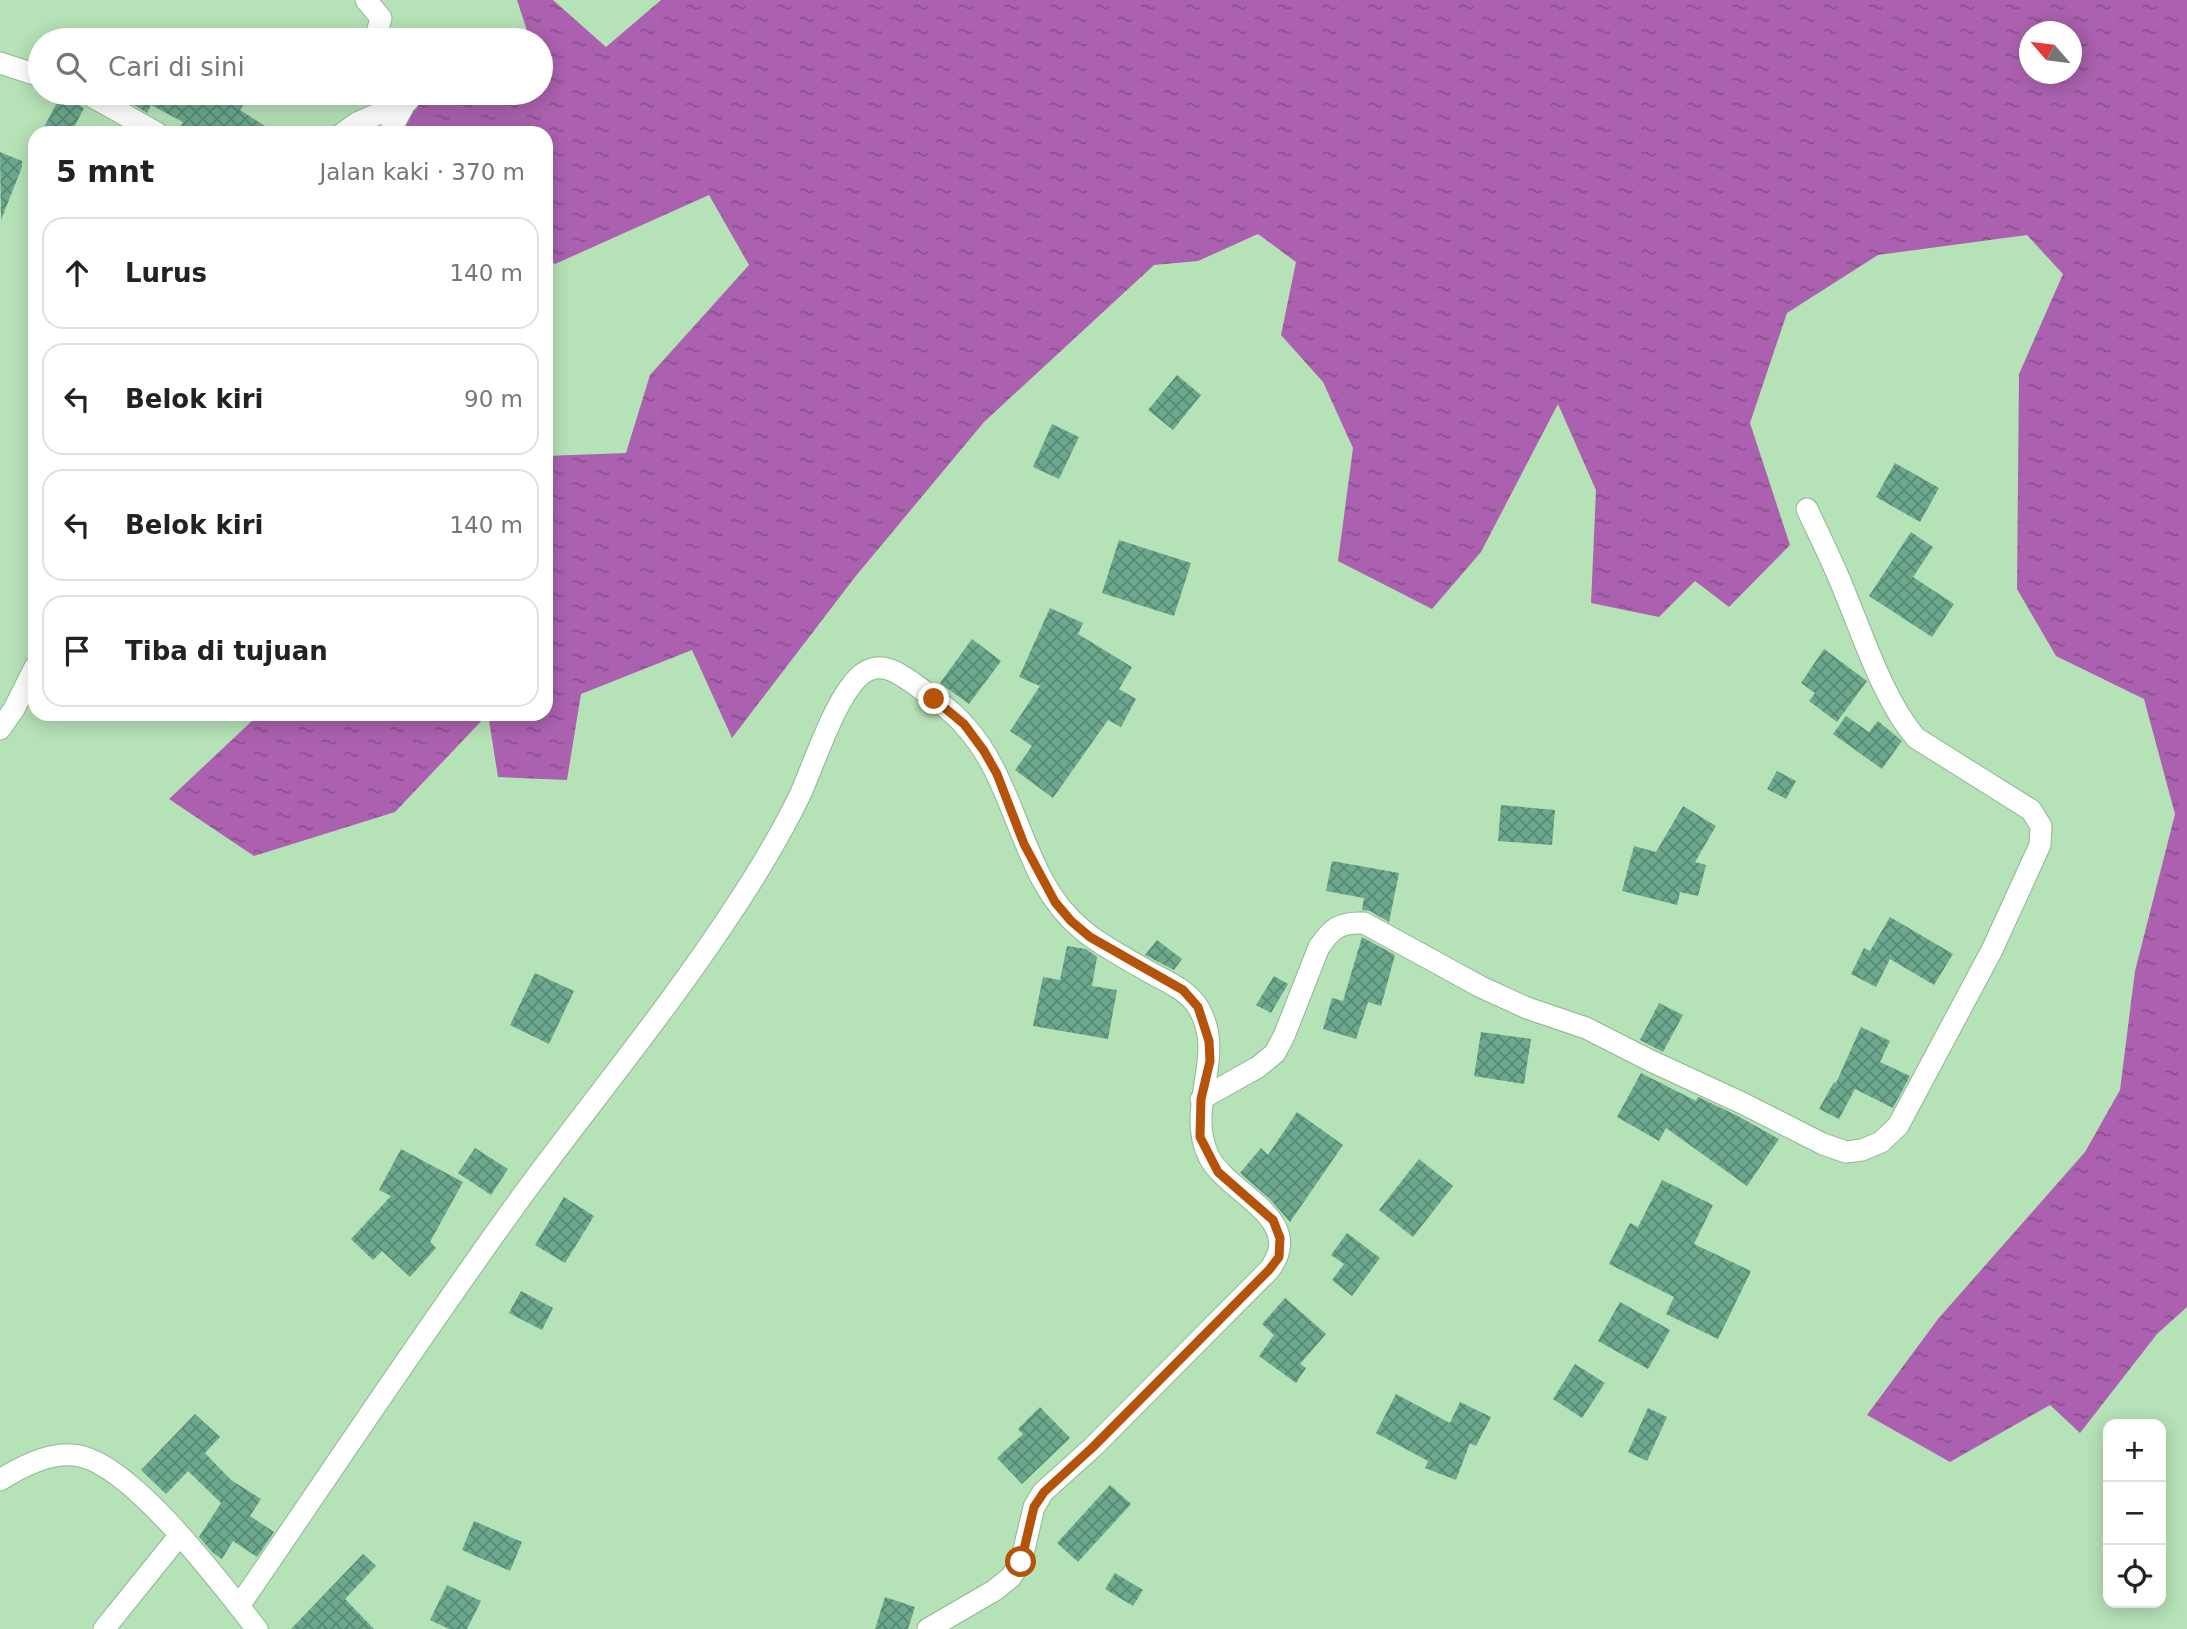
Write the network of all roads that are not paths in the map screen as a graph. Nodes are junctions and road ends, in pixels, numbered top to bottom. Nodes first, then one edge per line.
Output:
1 (366, 0) edge
2 (378, 28) edge
3 (0, 63) edge
4 (28, 72) edge
5 (107, 105) edge
6 (392, 105) edge
7 (404, 105) edge
8 (145, 126) edge
9 (353, 126) edge
10 (393, 126) edge
11 (1807, 509) dead end
12 (28, 681) edge
13 (0, 729) edge
14 (1201, 1099) junction
15 (0, 1480) edge
16 (179, 1536) junction
17 (239, 1606) junction
18 (104, 1629) edge
19 (257, 1629) edge
20 (928, 1629) edge

1 - 2 street
3 - 4 street
5 - 8 street
6 - 9 street
7 - 10 street
11 - 14 street
12 - 13 street
14 - 17 street
14 - 20 street
15 - 16 street
16 - 17 street
16 - 18 street
17 - 19 street

